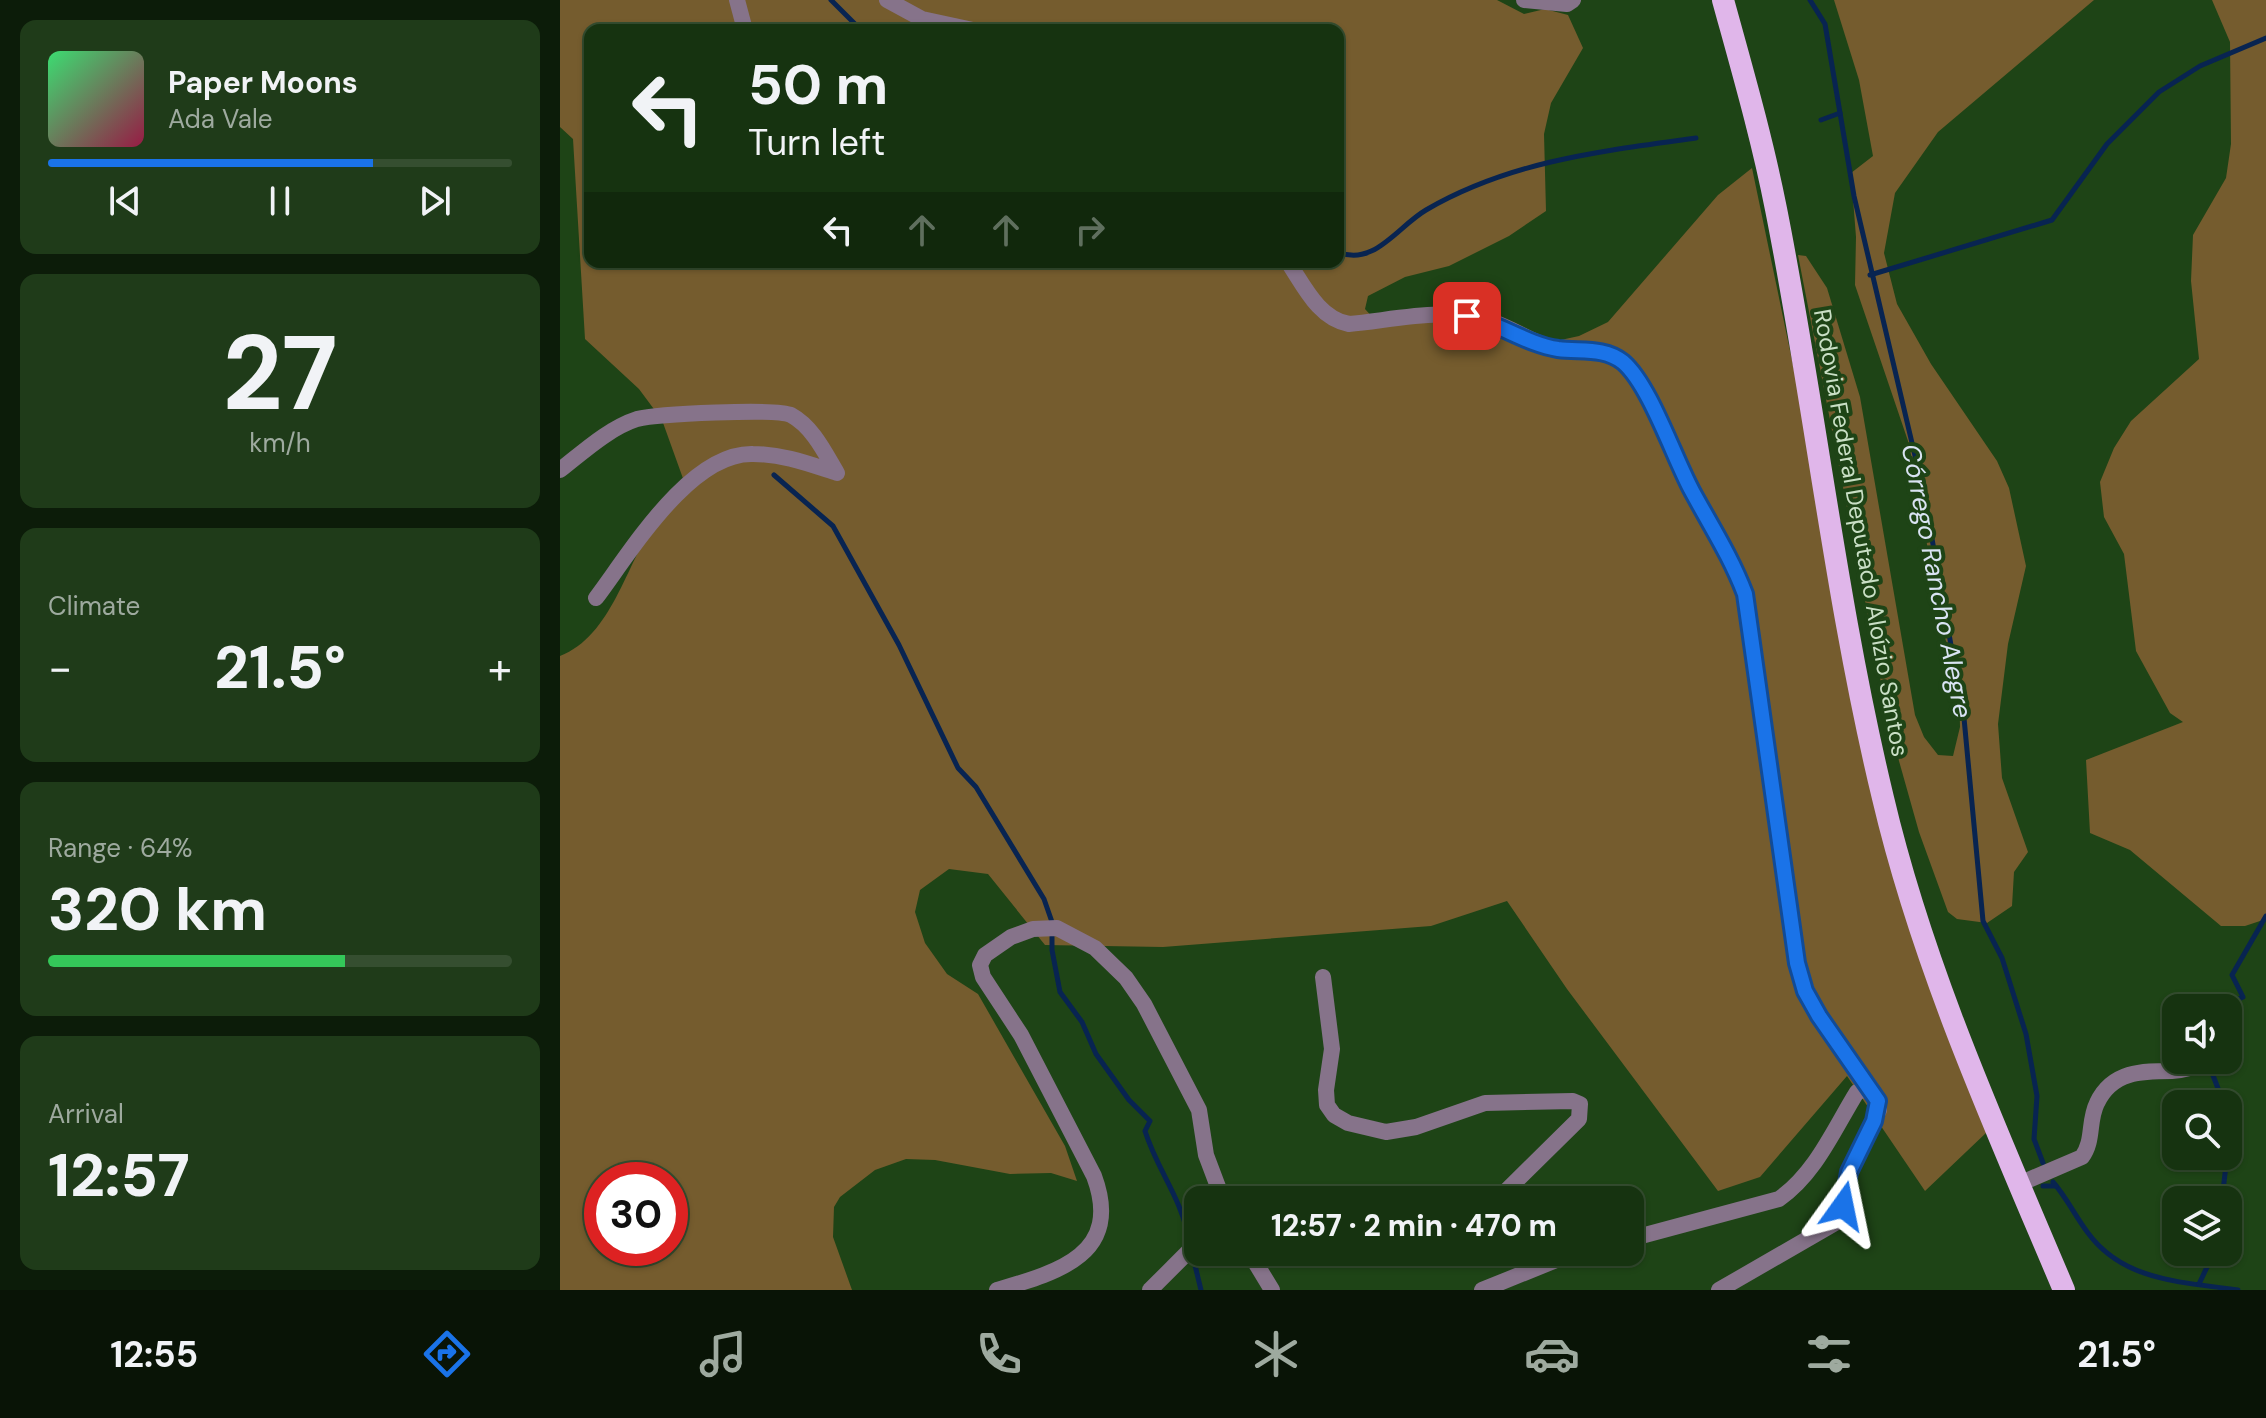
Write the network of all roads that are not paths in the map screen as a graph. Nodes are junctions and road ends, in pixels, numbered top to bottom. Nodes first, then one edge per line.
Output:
1 (737, 0) edge
2 (887, 0) edge
3 (1524, 0) edge
4 (1573, 0) edge
5 (1723, 0) edge
6 (743, 24) edge
7 (944, 24) edge
8 (1292, 268) edge
9 (560, 470) edge
10 (596, 598) dead end
11 (1323, 977) dead end
12 (2162, 1070) edge
13 (1871, 1088) junction
14 (2019, 1184) junction
15 (1218, 1186) edge
16 (1512, 1186) edge
17 (1644, 1233) edge
18 (1652, 1235) junction
19 (1644, 1236) edge
20 (1184, 1256) edge
21 (1257, 1266) edge
22 (1541, 1266) edge
23 (997, 1290) edge
24 (1150, 1290) edge
25 (1272, 1290) edge
26 (1482, 1290) edge
27 (1719, 1290) edge
28 (2064, 1290) edge

1 - 6 street
2 - 7 street
3 - 4 street
5 - 14 highway, Rodovia Federal Deputado Aloízio Santos
8 - 13 street
9 - 10 street
11 - 16 street
12 - 14 street
13 - 18 street
13 - 27 street
14 - 28 highway, Rodovia Federal Deputado Aloízio Santos
15 - 23 street
17 - 18 street
18 - 19 street
20 - 24 street
21 - 25 street
22 - 26 street

